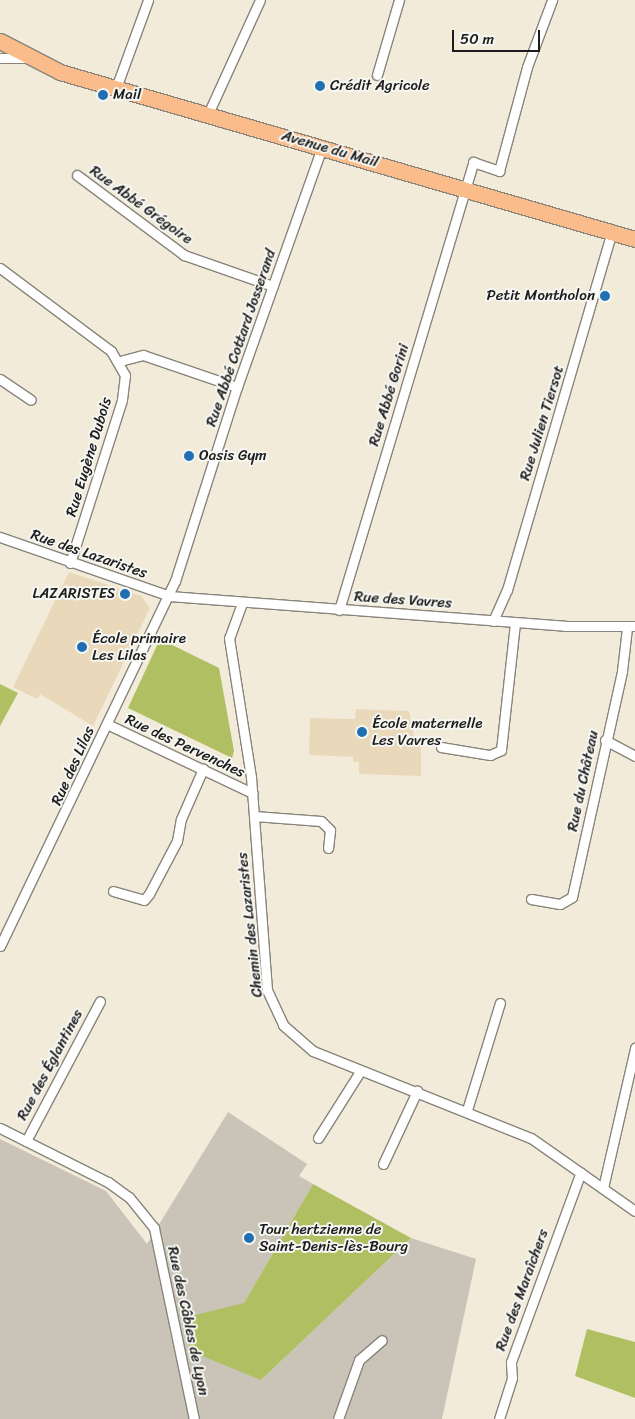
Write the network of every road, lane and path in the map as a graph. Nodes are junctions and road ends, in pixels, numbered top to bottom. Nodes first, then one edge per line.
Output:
1 (148, 0) edge
2 (260, 0) edge
3 (399, 0) edge
4 (552, 0) edge
5 (1, 38) edge
6 (0, 58) edge
7 (26, 58) junction
8 (377, 75) dead end
9 (116, 88) junction
10 (208, 114) junction
11 (322, 147) junction
12 (77, 175) dead end
13 (465, 188) junction
14 (612, 231) junction
15 (635, 239) edge
16 (0, 268) edge
17 (273, 286) junction
18 (120, 361) junction
19 (0, 379) edge
20 (236, 386) junction
21 (31, 400) dead end
22 (0, 537) edge
23 (70, 563) junction
24 (169, 596) junction
25 (242, 603) junction
26 (339, 610) junction
27 (494, 621) junction
28 (515, 623) junction
29 (631, 627) edge
30 (107, 724) junction
31 (605, 740) junction
32 (441, 747) dead end
33 (635, 756) edge
34 (204, 769) junction
35 (252, 793) junction
36 (254, 816) junction
37 (328, 848) dead end
38 (112, 891) dead end
39 (531, 899) dead end
40 (0, 946) edge
41 (100, 1001) dead end
42 (500, 1003) dead end
43 (635, 1048) edge
44 (361, 1070) junction
45 (418, 1091) junction
46 (467, 1110) junction
47 (0, 1128) edge
48 (318, 1138) dead end
49 (26, 1141) junction
50 (383, 1164) dead end
51 (581, 1172) junction
52 (603, 1188) junction
53 (635, 1211) edge
54 (382, 1340) dead end
55 (194, 1419) edge
56 (338, 1419) edge
57 (499, 1419) edge

1 - 9 street
2 - 10 street
3 - 8 street
4 - 13 street, Rue Abbé Gorini
5 - 7 main road, Avenue du Mail
6 - 7 street, Avenue du Mail
7 - 9 main road, Avenue du Mail
9 - 10 main road, Avenue du Mail
10 - 11 main road, Avenue du Mail
11 - 13 main road, Avenue du Mail
11 - 17 street, Rue Abbé Cottard Josserand
12 - 17 street, Rue Abbé Grégoire
13 - 14 main road, Avenue du Mail
13 - 26 street, Rue Abbé Gorini
14 - 15 main road, Avenue du Mail
14 - 27 street, Rue Julien Tiersot
16 - 18 street
17 - 20 street, Rue Abbé Cottard Josserand
18 - 20 street
18 - 23 street, Rue Eugène Dubois
19 - 21 street
20 - 24 street, Rue Abbé Cottard Josserand
22 - 23 street, Rue des Lazaristes
23 - 24 street, Rue des Lazaristes
24 - 25 street, Rue des Vavres
24 - 30 street, Rue des Lilas
25 - 26 street, Rue des Vavres
25 - 35 street, Chemin des Lazaristes
26 - 27 street, Rue des Vavres
27 - 28 street, Rue des Vavres
28 - 29 street, Rue des Vavres
28 - 32 street
29 - 31 street, Rue du Château
30 - 34 street, Rue des Pervenches
30 - 40 street, Rue des Lilas
31 - 33 street
31 - 39 street, Rue du Château
34 - 35 street, Rue des Pervenches
34 - 38 street
35 - 36 street, Chemin des Lazaristes
36 - 37 street
36 - 44 street, Chemin des Lazaristes
41 - 49 street, Rue des Églantines
42 - 46 street
43 - 52 street
44 - 45 street, Chemin des Lazaristes
44 - 48 street
45 - 46 street, Chemin des Lazaristes
45 - 50 street
46 - 51 street, Chemin des Lazaristes
47 - 49 street
49 - 55 street, Rue des Câbles de Lyon
51 - 52 street, Chemin des Lazaristes
51 - 57 street, Rue des Maraîchers
52 - 53 street, Chemin des Lazaristes
54 - 56 street

